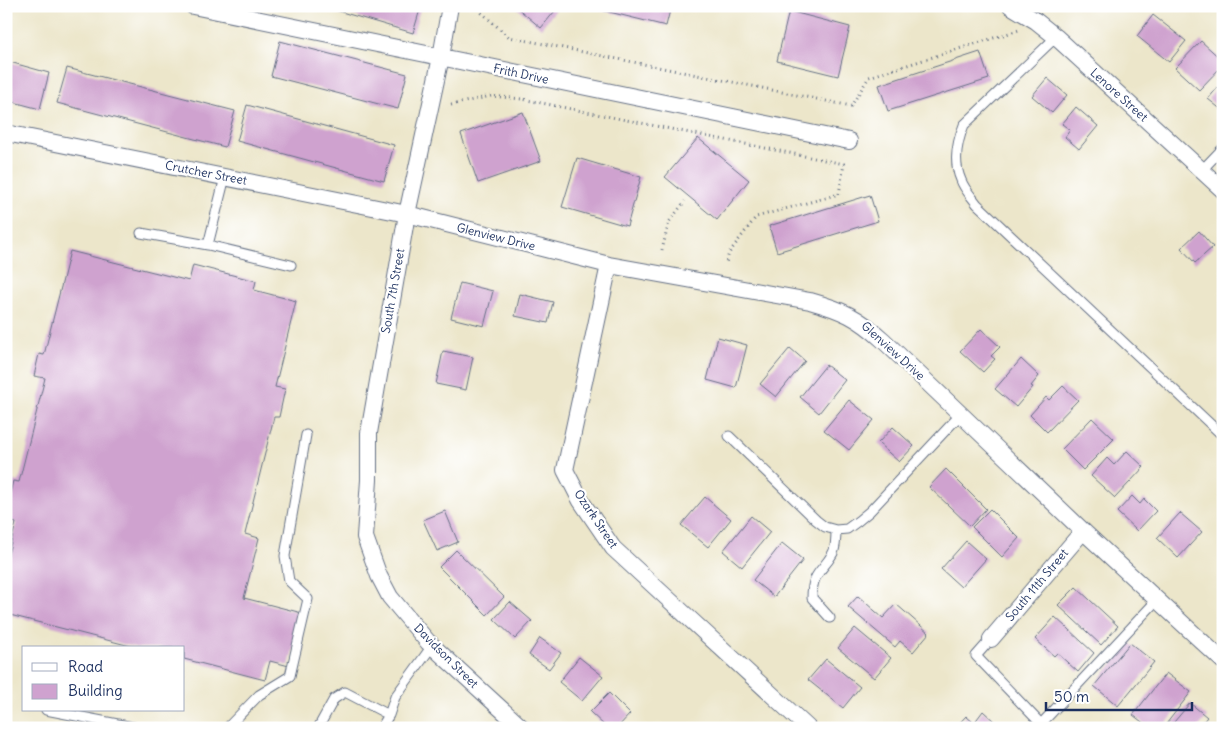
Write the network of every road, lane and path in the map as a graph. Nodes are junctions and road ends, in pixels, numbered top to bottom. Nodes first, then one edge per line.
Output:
1 (193, 6) edge
2 (450, 6) edge
3 (474, 6) edge
4 (1010, 6) edge
5 (1019, 30) dead end
6 (1056, 37) junction
7 (441, 57) junction
8 (451, 105) dead end
9 (6, 133) edge
10 (849, 141) dead end
11 (1223, 148) edge
12 (1202, 170) junction
13 (225, 177) junction
14 (1223, 190) edge
15 (685, 201) dead end
16 (406, 214) junction
17 (141, 233) dead end
18 (208, 245) junction
19 (662, 250) dead end
20 (726, 263) dead end
21 (291, 265) dead end
22 (609, 265) junction
23 (961, 414) junction
24 (306, 436) dead end
25 (729, 436) dead end
26 (1223, 436) edge
27 (836, 530) junction
28 (1083, 531) junction
29 (379, 576) joint
30 (1157, 600) junction
31 (830, 618) dead end
32 (991, 640) joint
33 (432, 646) junction
34 (1223, 661) edge
35 (56, 712) edge
36 (389, 715) junction
37 (1043, 726) edge
38 (138, 728) edge
39 (227, 728) edge
40 (318, 728) edge
41 (381, 728) edge
42 (522, 728) edge
43 (808, 728) edge

1 - 7 street, Frith Drive
2 - 7 street, South 7th Street
3 - 5 path
4 - 6 street, Lenore Street
6 - 12 street, Lenore Street
6 - 26 lane
7 - 10 street, Frith Drive
7 - 16 street, South 7th Street
8 - 20 path
9 - 13 street, Crutcher Street
11 - 12 lane
12 - 14 street, Lenore Street
13 - 16 street, Crutcher Street
13 - 18 lane
15 - 19 path
16 - 22 street, Glenview Drive
16 - 29 street, South 7th Street
17 - 18 lane
18 - 21 lane
22 - 23 street, Glenview Drive
22 - 43 street, Ozark Street
23 - 27 lane
23 - 28 street, Glenview Drive
24 - 39 lane
25 - 27 lane
27 - 31 lane
28 - 30 street, Glenview Drive
28 - 32 street, South 11th Street
29 - 33 street, Davidson Street
30 - 34 street, Glenview Drive
30 - 37 lane
32 - 37 lane
33 - 36 lane
33 - 42 street, Davidson Street
35 - 38 lane
36 - 40 lane
36 - 41 lane

